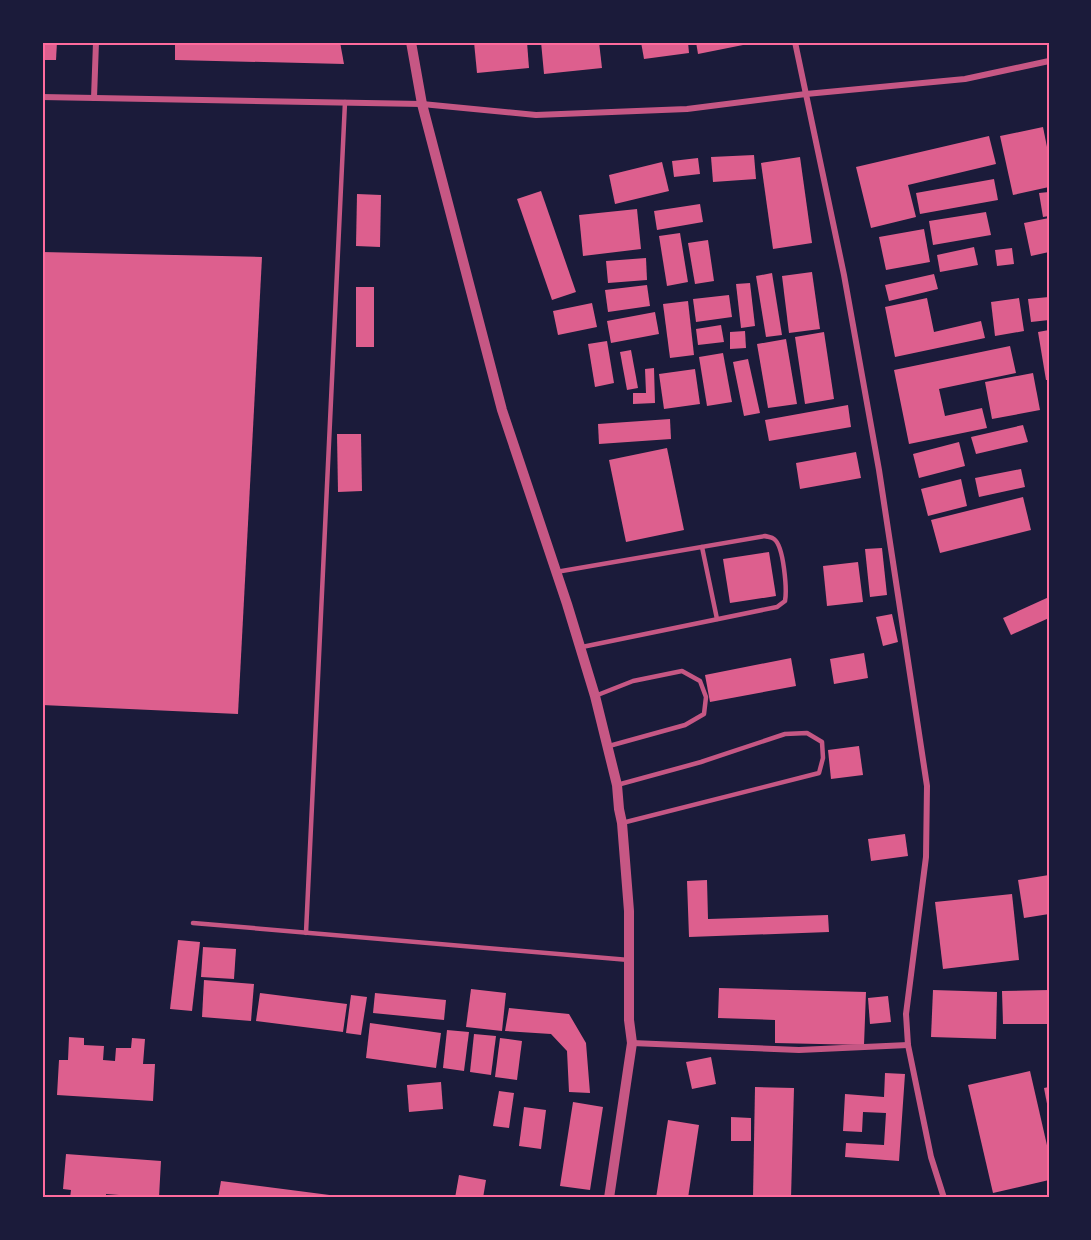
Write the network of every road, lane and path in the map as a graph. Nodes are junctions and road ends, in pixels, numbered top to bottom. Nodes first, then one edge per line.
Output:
1 (96, 42) edge
2 (411, 42) edge
3 (795, 42) edge
4 (1049, 61) edge
5 (806, 94) junction
6 (42, 97) edge
7 (94, 98) junction
8 (345, 102) junction
9 (422, 104) junction
10 (702, 547) junction
11 (556, 572) junction
12 (717, 619) junction
13 (580, 647) junction
14 (595, 696) junction
15 (607, 746) junction
16 (617, 785) junction
17 (622, 823) junction
18 (193, 923) dead end
19 (306, 933) junction
20 (629, 960) junction
21 (632, 1043) junction
22 (908, 1045) junction
23 (609, 1198) edge
24 (944, 1198) edge

1 - 7 street
2 - 9 street
3 - 5 street
4 - 5 street
5 - 9 street
5 - 22 street
6 - 7 street
7 - 8 street
8 - 9 street
8 - 19 lane
9 - 11 street
10 - 11 lane
10 - 12 lane
10 - 12 lane
11 - 13 street
12 - 13 lane
13 - 14 street
14 - 15 street
14 - 15 lane
15 - 16 street
16 - 17 street
16 - 17 lane
17 - 20 street
18 - 19 lane
19 - 20 lane
20 - 21 street
21 - 22 street
21 - 23 street
22 - 24 street

